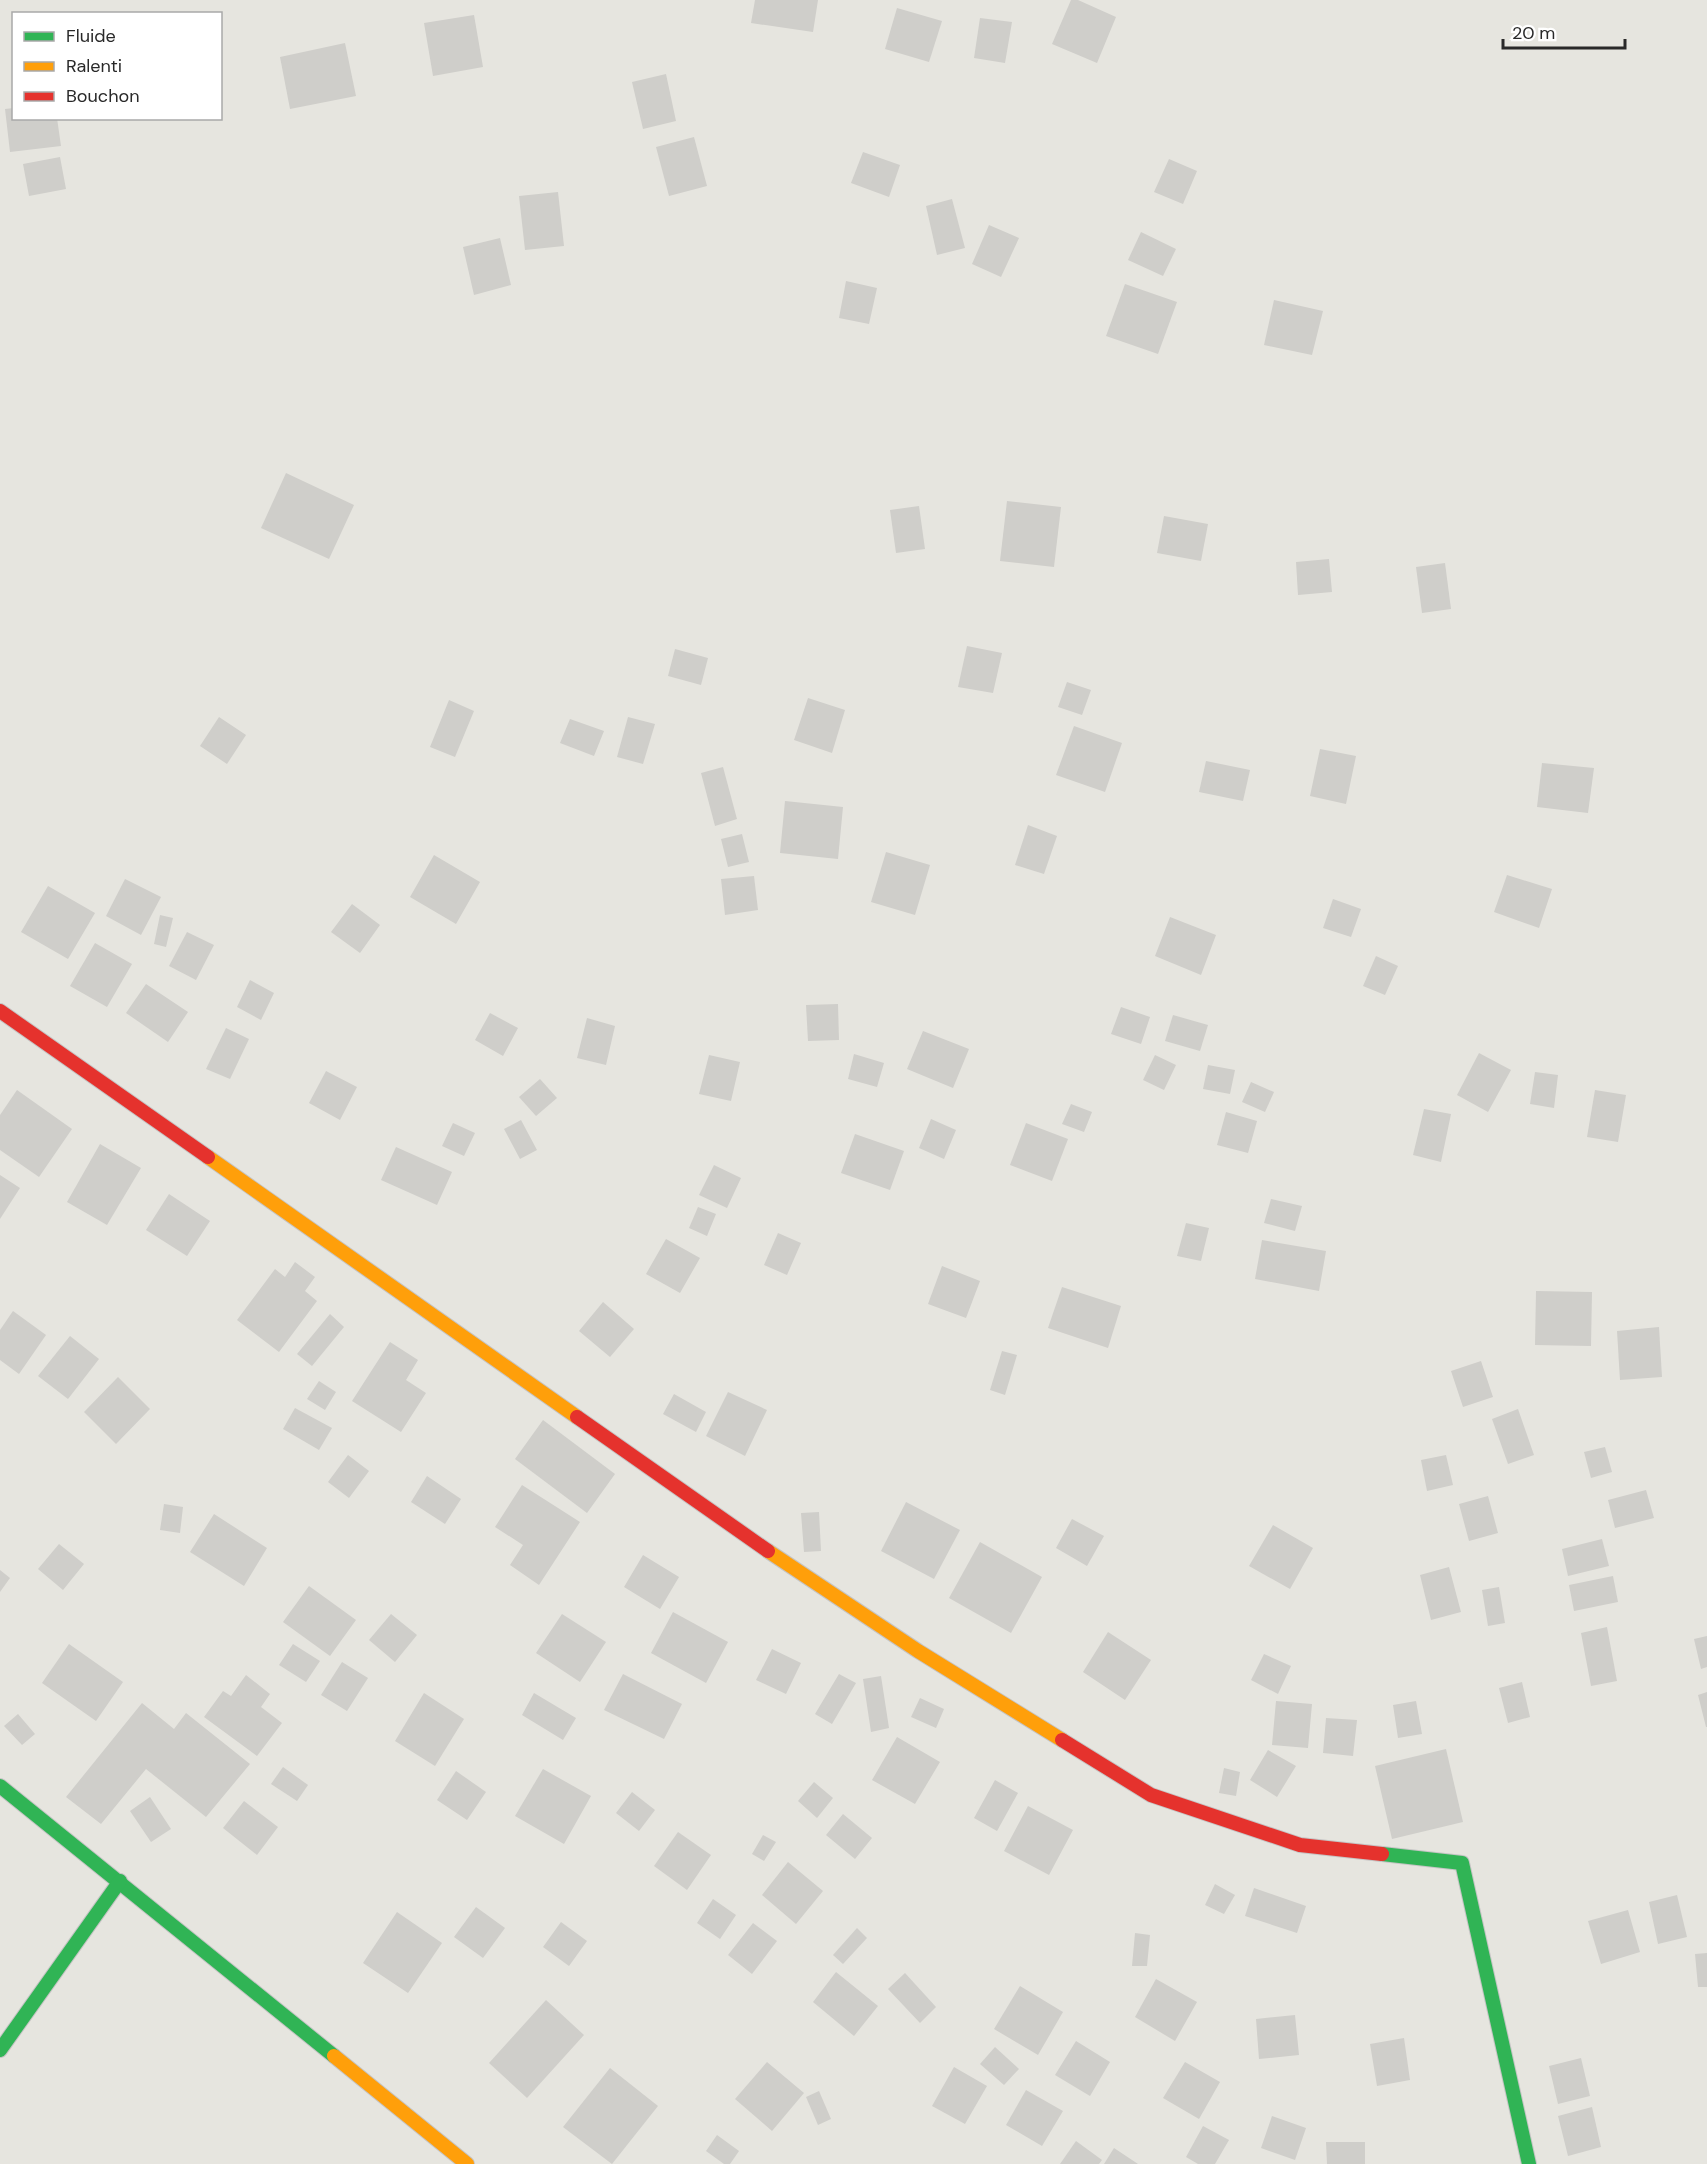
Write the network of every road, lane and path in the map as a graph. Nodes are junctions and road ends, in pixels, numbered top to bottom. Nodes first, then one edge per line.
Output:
1 (0, 1011) edge
2 (0, 1786) edge
3 (120, 1881) junction
4 (0, 2050) edge
5 (466, 2164) edge
6 (1529, 2164) edge

1 - 6 street
2 - 3 street
3 - 4 street
3 - 5 street

